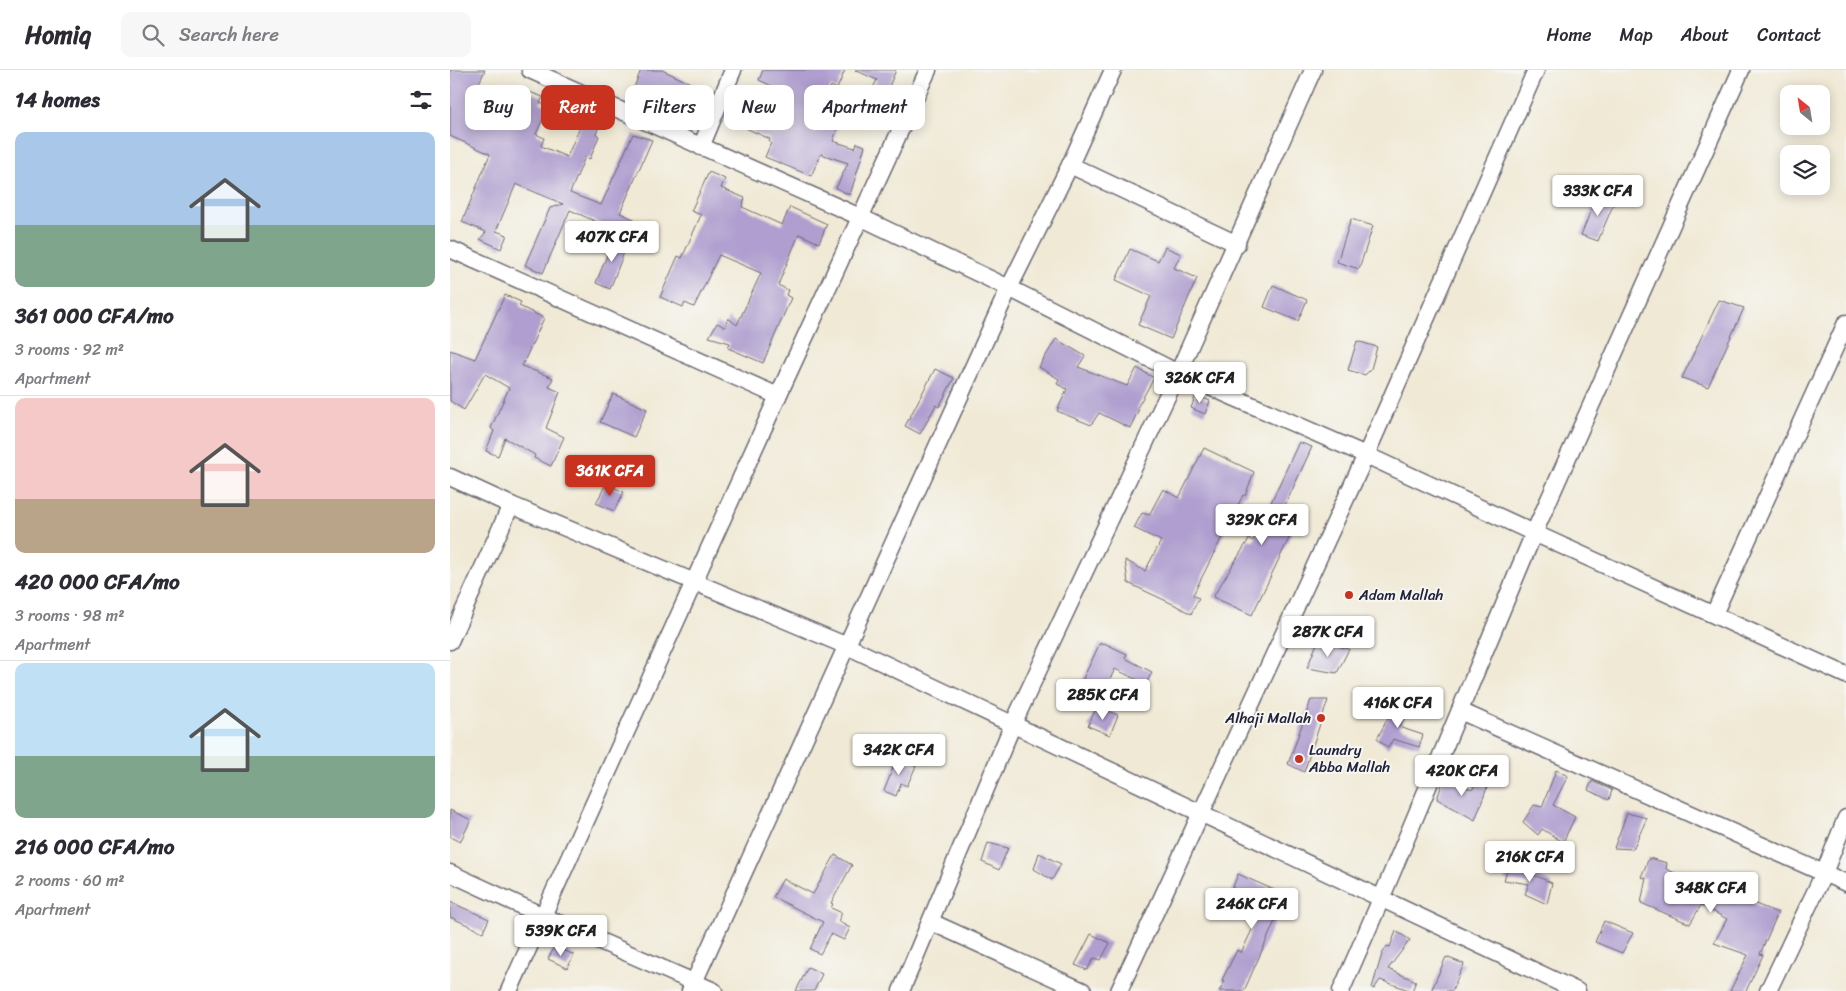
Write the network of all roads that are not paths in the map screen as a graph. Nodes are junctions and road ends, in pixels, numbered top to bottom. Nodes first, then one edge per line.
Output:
1 (530, 70) edge
2 (733, 70) edge
3 (928, 70) edge
4 (1112, 70) edge
5 (1313, 70) edge
6 (1536, 70) edge
7 (1741, 70) edge
8 (701, 147) junction
9 (1070, 166) junction
10 (860, 217) junction
11 (1236, 244) junction
12 (451, 251) edge
13 (1009, 288) junction
14 (1846, 323) edge
15 (1178, 373) junction
16 (778, 396) junction
17 (1366, 455) junction
18 (450, 477) edge
19 (511, 505) junction
20 (1534, 533) junction
21 (693, 583) junction
22 (1714, 614) junction
23 (450, 641) edge
24 (847, 646) junction
25 (1846, 675) edge
26 (1460, 711) junction
27 (1013, 724) junction
28 (1201, 813) junction
29 (1846, 818) edge
30 (450, 873) edge
31 (1824, 873) junction
32 (1846, 883) edge
33 (1381, 899) junction
34 (543, 916) junction
35 (931, 922) junction
36 (692, 987) edge
37 (1567, 989) edge
38 (509, 991) edge
39 (714, 991) edge
40 (901, 991) edge
41 (1083, 991) edge
42 (1120, 991) edge
43 (1341, 991) edge
44 (1768, 991) edge

1 - 8 street
2 - 8 street
3 - 10 street
4 - 9 street
5 - 11 street
6 - 17 street
7 - 20 street
8 - 10 street
9 - 11 street
9 - 13 street
10 - 13 street
10 - 16 street
11 - 15 street
12 - 16 street
13 - 15 street
13 - 24 street
14 - 22 street
15 - 17 street
15 - 27 street
16 - 21 street
17 - 20 street
17 - 28 street
18 - 19 street
19 - 21 street
19 - 23 street
20 - 22 street
20 - 26 street
21 - 24 street
21 - 34 street
22 - 25 street
24 - 27 street
24 - 36 street
26 - 31 street
26 - 33 street
27 - 28 street
27 - 35 street
28 - 33 street
28 - 42 street
29 - 31 street
30 - 34 street
31 - 32 street
31 - 44 street
33 - 37 street
33 - 43 street
34 - 36 street
34 - 38 street
35 - 40 street
35 - 41 street
36 - 39 street

